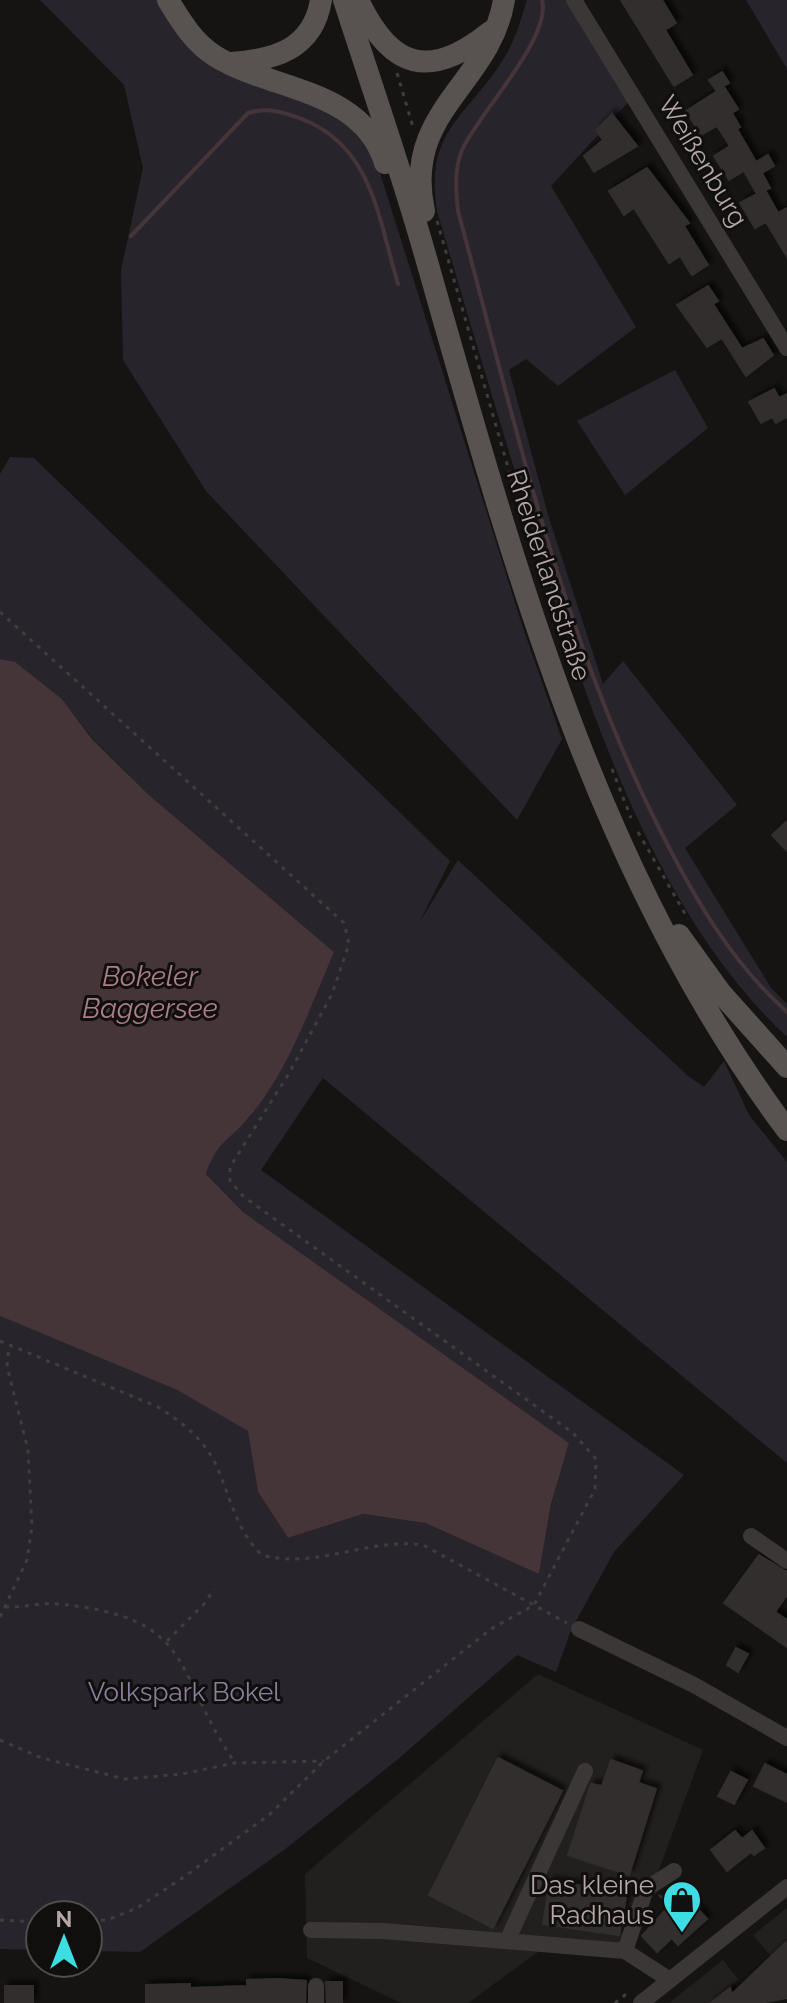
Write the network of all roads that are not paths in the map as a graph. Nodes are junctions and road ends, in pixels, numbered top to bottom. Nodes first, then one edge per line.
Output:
1 (168, 0) edge
2 (321, 0) edge
3 (344, 0) edge
4 (358, 0) edge
5 (504, 0) edge
6 (574, 0) edge
7 (494, 29) junction
8 (229, 63) junction
9 (409, 202) junction
10 (423, 248) junction
11 (787, 348) edge
12 (652, 904) junction
13 (787, 1067) edge
14 (787, 1130) edge
15 (751, 1536) dead end
16 (787, 1561) edge
17 (579, 1629) road end
18 (787, 1738) edge
19 (585, 1771) dead end
20 (674, 1871) dead end
21 (787, 1887) edge
22 (311, 1930) dead end
23 (507, 1941) junction
24 (625, 1951) junction
25 (670, 1980) junction
26 (316, 1986) dead end
27 (316, 2003) edge
28 (641, 2003) edge

1 - 8 main road
2 - 8 main road
3 - 9 main road, Rheiderlandstraße
4 - 7 main road
5 - 7 main road
6 - 11 street, Weißenburg
7 - 10 main road
8 - 9 main road
9 - 10 main road, Rheiderlandstraße
10 - 12 main road, Rheiderlandstraße
12 - 13 main road
12 - 14 main road, Rheiderlandstraße
15 - 16 street
17 - 18 street
19 - 23 street
20 - 24 street
21 - 25 street
22 - 23 street
23 - 24 street
24 - 25 street
25 - 28 street
26 - 27 street

